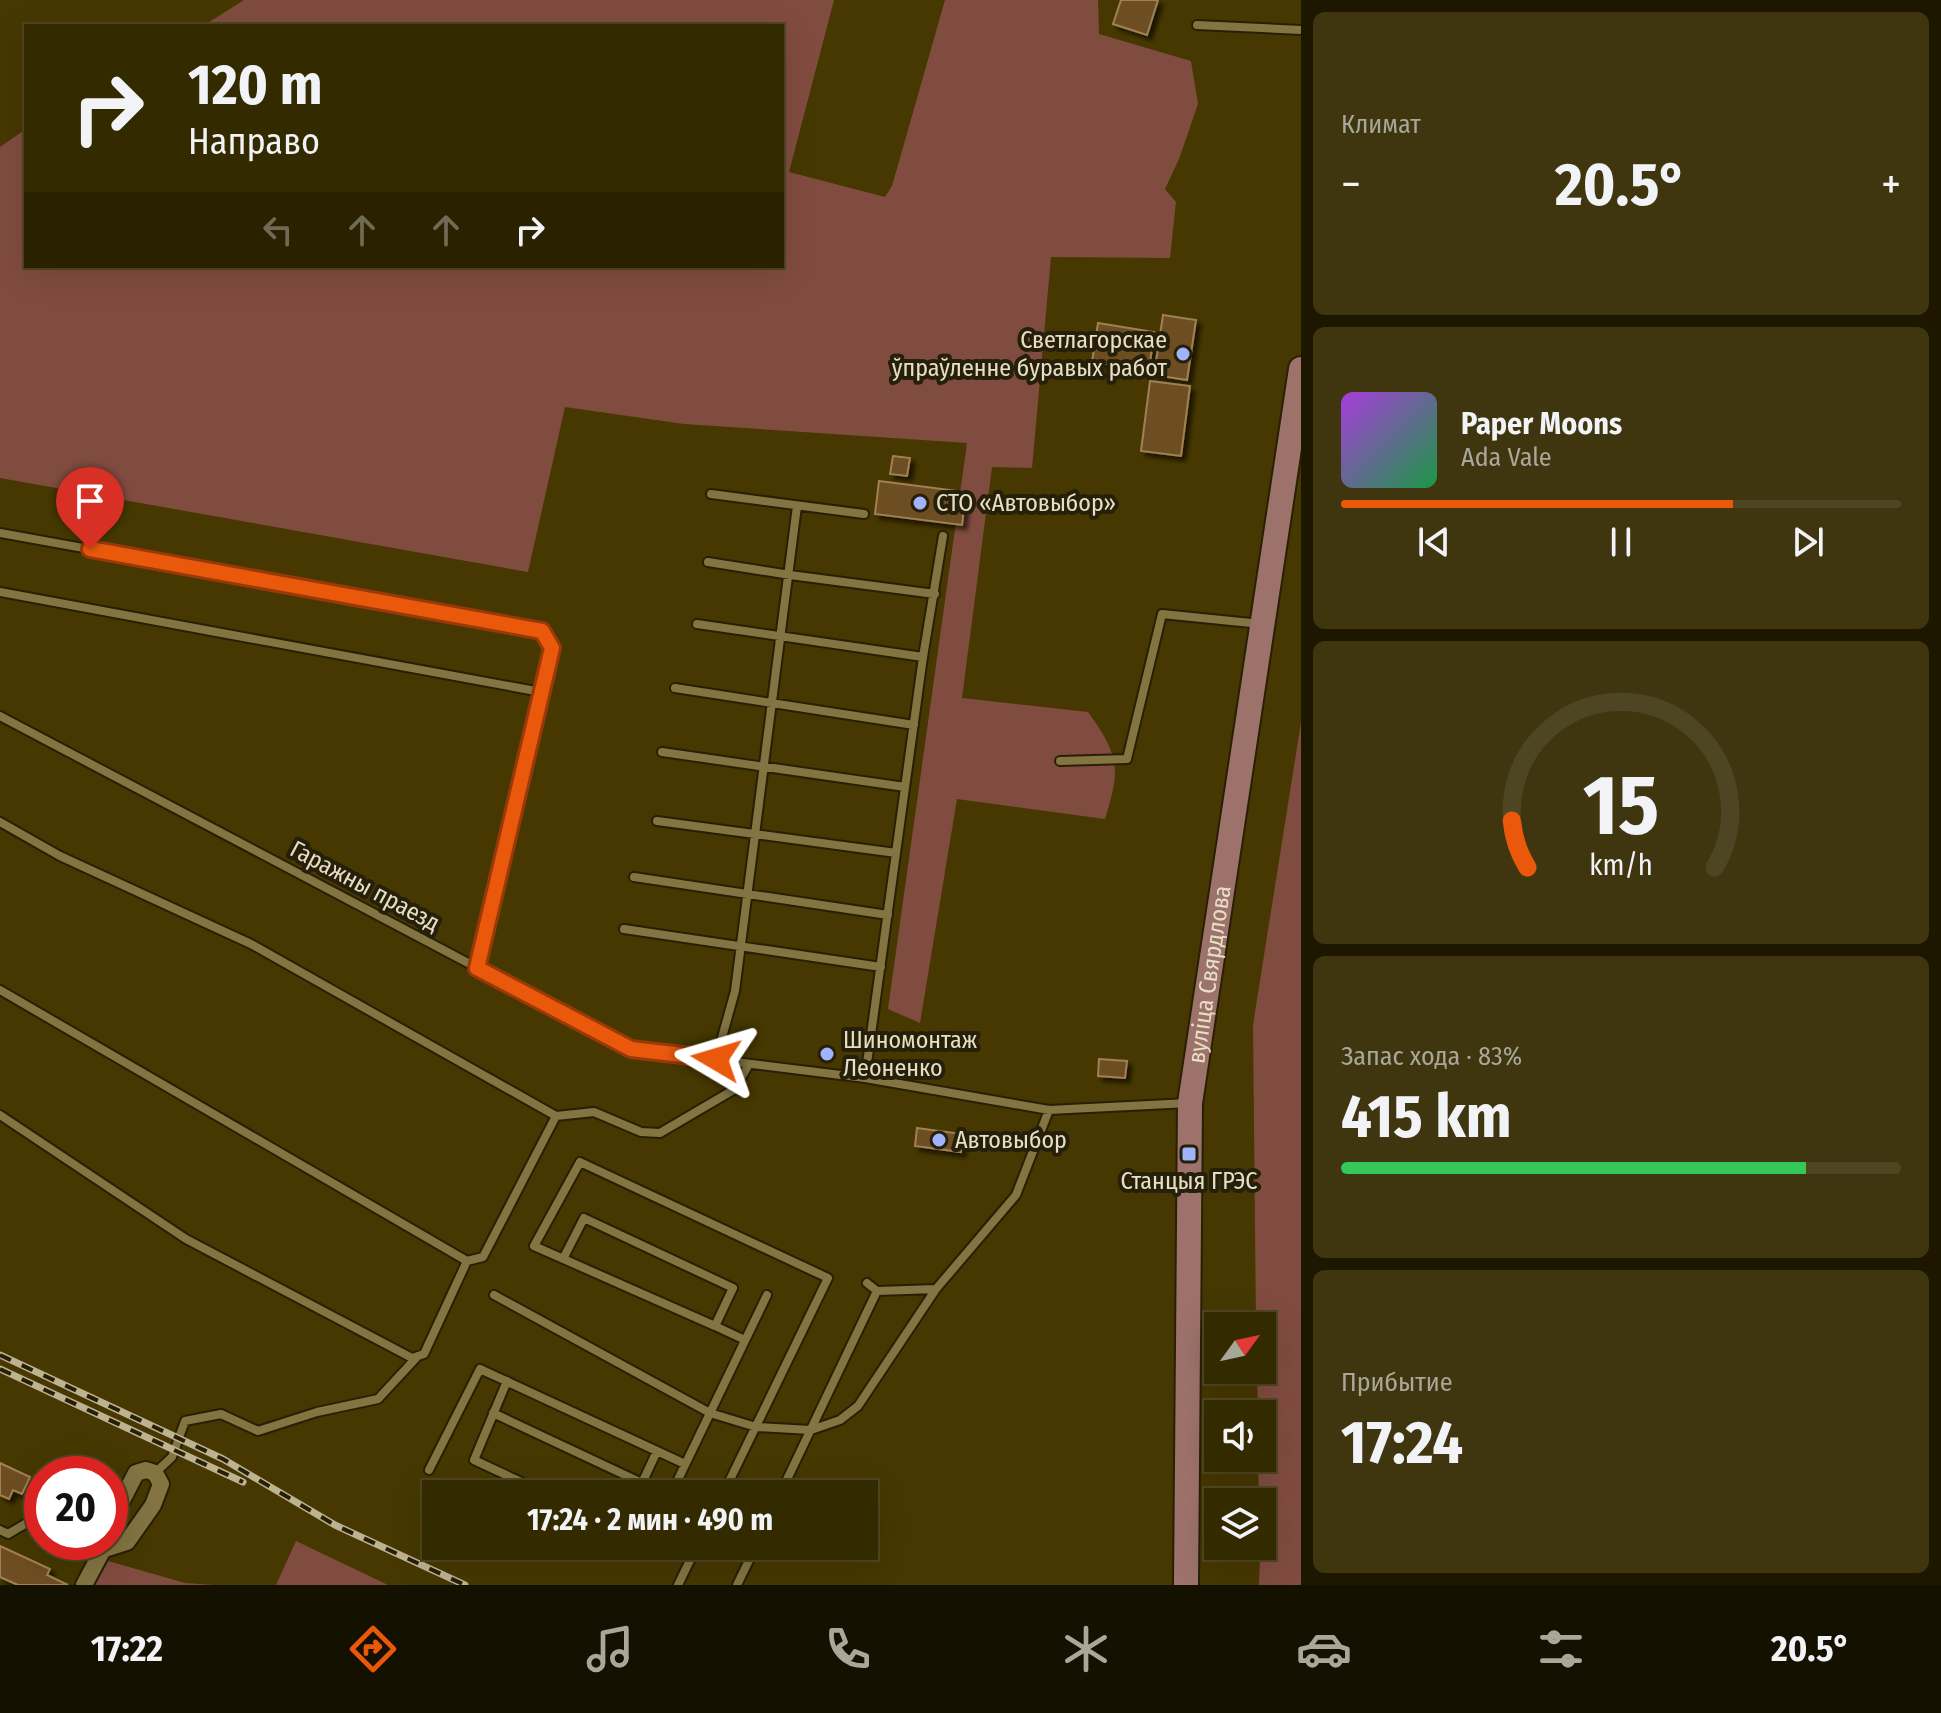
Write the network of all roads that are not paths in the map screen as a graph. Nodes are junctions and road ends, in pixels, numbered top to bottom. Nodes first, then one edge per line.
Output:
1 (1197, 25) dead end
2 (1301, 30) edge
3 (1301, 369) edge
4 (711, 494) dead end
5 (797, 506) junction
6 (864, 514) dead end
7 (0, 533) edge
8 (943, 536) dead end
9 (708, 562) dead end
10 (790, 575) junction
11 (0, 592) edge
12 (935, 594) junction
13 (697, 624) dead end
14 (1262, 624) junction
15 (782, 636) junction
16 (923, 657) junction
17 (675, 688) dead end
18 (541, 692) junction
19 (773, 703) junction
20 (0, 716) edge
21 (914, 725) junction
22 (662, 752) dead end
23 (1060, 761) dead end
24 (765, 767) junction
25 (905, 787) junction
26 (657, 821) dead end
27 (0, 822) edge
28 (755, 834) junction
29 (896, 853) junction
30 (634, 877) dead end
31 (748, 894) junction
32 (888, 915) junction
33 (624, 929) dead end
34 (740, 946) junction
35 (881, 967) junction
36 (477, 968) junction
37 (0, 990) edge
38 (716, 1059) junction
39 (749, 1064) junction
40 (865, 1078) junction
41 (1190, 1103) junction
42 (1049, 1110) junction
43 (0, 1115) edge
44 (556, 1116) junction
45 (563, 1259) junction
46 (467, 1261) junction
47 (867, 1283) dead end
48 (936, 1289) junction
49 (877, 1291) junction
50 (494, 1295) dead end
51 (767, 1295) dead end
52 (715, 1326) junction
53 (745, 1340) junction
54 (418, 1356) junction
55 (507, 1381) junction
56 (493, 1413) junction
57 (710, 1413) junction
58 (756, 1427) junction
59 (811, 1430) junction
60 (657, 1451) junction
61 (685, 1464) junction
62 (429, 1470) dead end
63 (155, 1473) junction
64 (517, 1480) edge
65 (636, 1480) edge
66 (643, 1480) edge
67 (678, 1480) edge
68 (730, 1480) edge
69 (787, 1480) edge
70 (128, 1486) edge
71 (24, 1525) edge
72 (0, 1530) edge
73 (128, 1541) edge
74 (98, 1560) edge
75 (690, 1560) edge
76 (749, 1560) edge
77 (84, 1585) edge
78 (678, 1585) edge
79 (737, 1585) edge
80 (1186, 1585) edge

1 - 2 lane
3 - 14 main road, вуліца Свярдлова
4 - 5 lane
5 - 6 lane
5 - 10 lane
7 - 18 lane
8 - 12 lane
9 - 10 lane
10 - 12 lane
10 - 15 lane
11 - 18 lane
12 - 16 lane
13 - 15 lane
14 - 23 lane
14 - 41 main road, вуліца Свярдлова
15 - 16 lane
15 - 19 lane
16 - 21 lane
17 - 19 lane
18 - 36 lane
19 - 21 lane
19 - 24 lane
20 - 36 lane, Гаражны праезд
21 - 25 lane
22 - 24 lane
24 - 25 lane
24 - 28 lane
25 - 29 lane
26 - 28 lane
27 - 44 lane
28 - 29 lane
28 - 31 lane
29 - 32 lane
30 - 31 lane
31 - 32 lane
31 - 34 lane
32 - 35 lane
33 - 34 lane
34 - 35 lane
34 - 38 lane
35 - 40 lane
36 - 38 lane, Гаражны праезд
37 - 46 lane
38 - 39 lane, Гаражны праезд
39 - 40 lane, Гаражны праезд
39 - 44 lane
40 - 42 lane, Гаражны праезд
41 - 42 lane, Гаражны праезд
41 - 80 main road, вуліца Свярдлова
42 - 48 lane
43 - 54 lane
44 - 46 lane
45 - 52 lane
45 - 52 lane
45 - 58 lane
46 - 54 lane
47 - 49 lane
48 - 49 lane
48 - 59 lane
49 - 59 lane
50 - 57 lane
51 - 53 lane
52 - 53 lane
53 - 57 lane
54 - 63 lane
55 - 56 lane
55 - 60 lane
55 - 62 lane
56 - 64 lane
56 - 65 lane
57 - 58 lane
57 - 61 lane
58 - 59 lane
58 - 68 lane
59 - 69 lane
60 - 61 lane
60 - 66 lane
61 - 67 lane
63 - 70 street
63 - 73 street
71 - 72 lane
74 - 77 street
75 - 78 lane
76 - 79 lane

